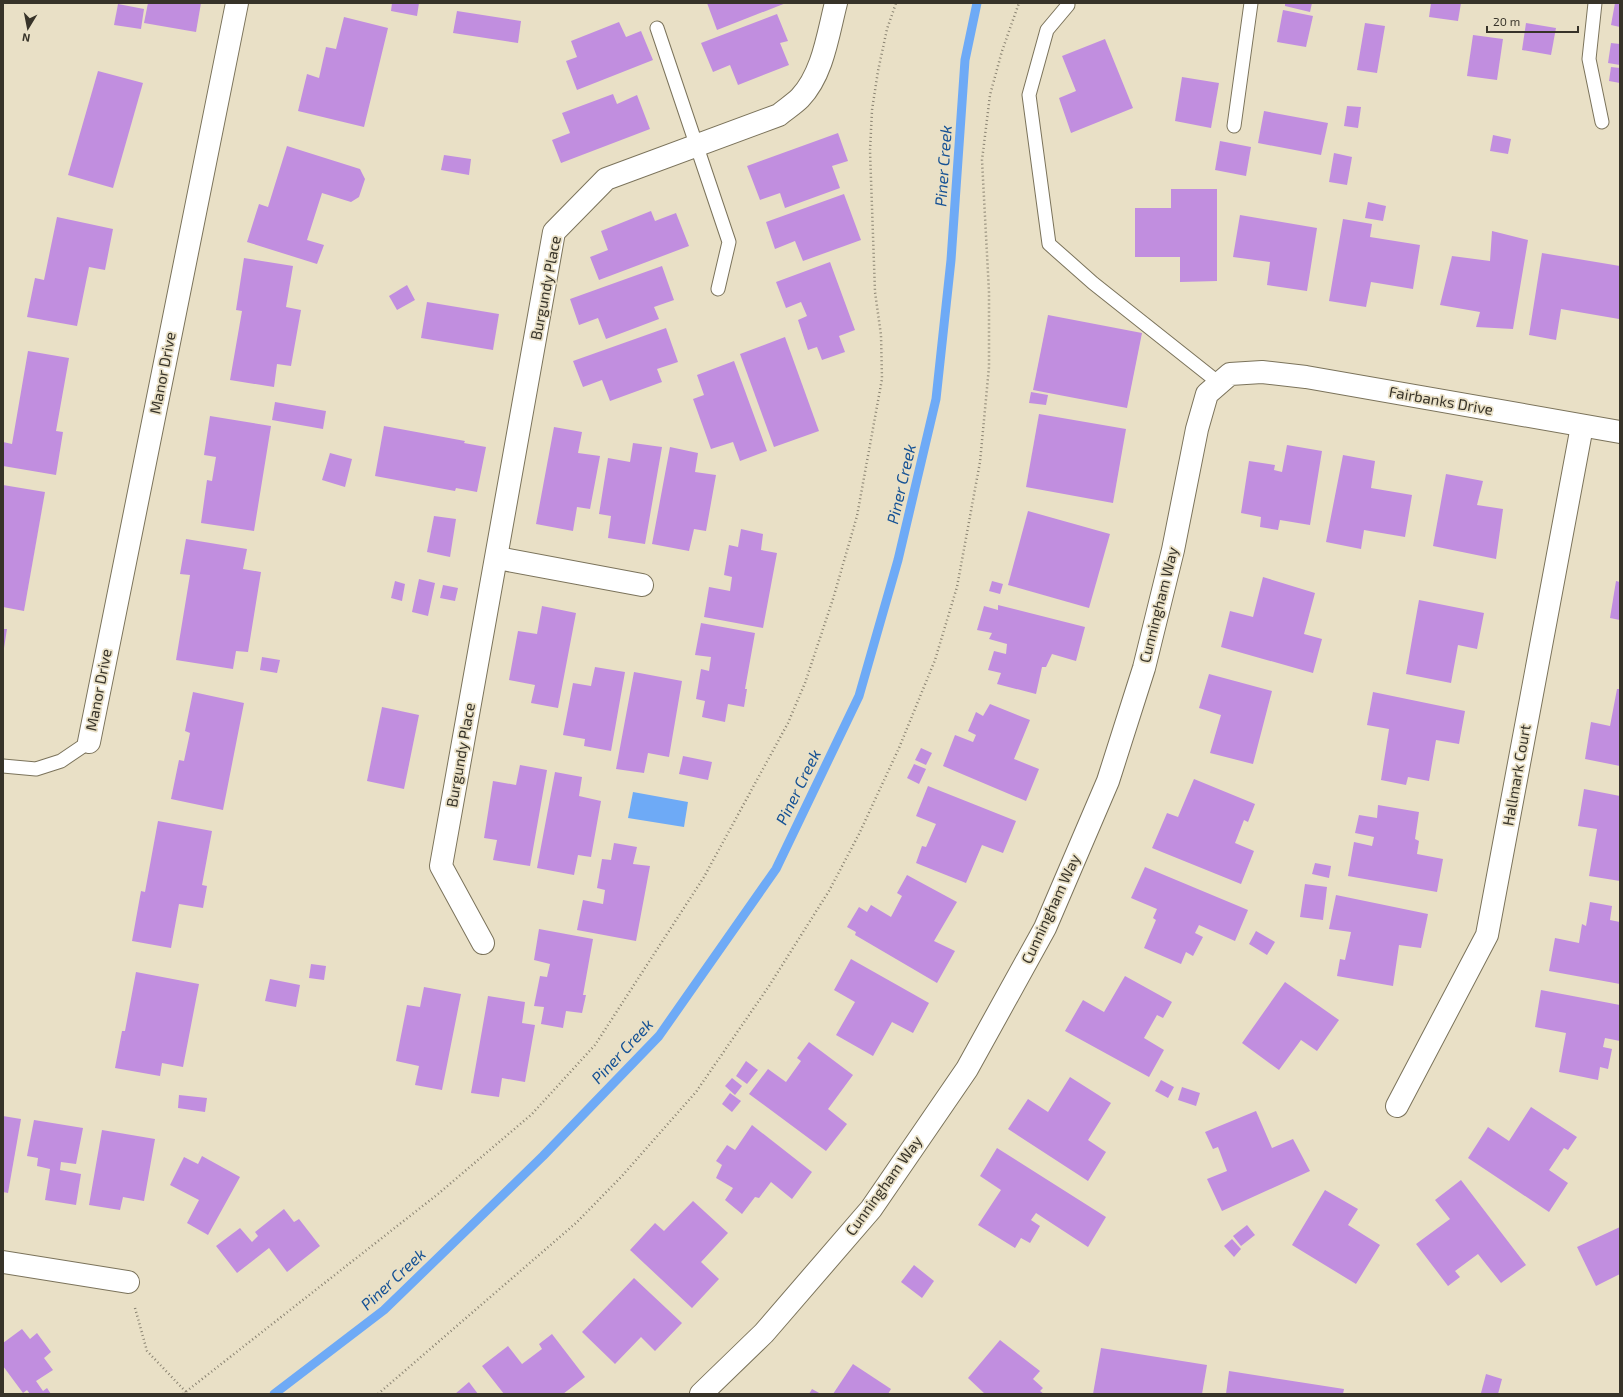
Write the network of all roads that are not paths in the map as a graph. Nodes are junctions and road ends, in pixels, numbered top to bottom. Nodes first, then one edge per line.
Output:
1 (237, 3) edge
2 (836, 3) edge
3 (1251, 3) edge
4 (1595, 3) edge
5 (1068, 5) dead end
6 (657, 28) dead end
7 (1602, 122) dead end
8 (1234, 126) dead end
9 (696, 146) junction
10 (718, 289) dead end
11 (1262, 372) joint
12 (1219, 383) junction
13 (1582, 426) junction
14 (1620, 432) edge
15 (497, 558) junction
16 (642, 586) dead end
17 (89, 742) joint
18 (3, 766) edge
19 (483, 943) dead end
20 (1397, 1106) dead end
21 (3, 1262) edge
22 (128, 1282) road end
23 (701, 1394) edge

1 - 17 street, Manor Drive
2 - 9 street, Burgundy Place
3 - 8 lane
4 - 7 lane
5 - 12 lane
6 - 9 lane
9 - 10 lane
9 - 15 street, Burgundy Place
11 - 12 street, Cunningham Way
11 - 13 street, Fairbanks Drive
12 - 23 street, Cunningham Way
13 - 14 street, Fairbanks Drive
13 - 20 street, Hallmark Court
15 - 16 street
15 - 19 street, Burgundy Place
17 - 18 lane
21 - 22 street

